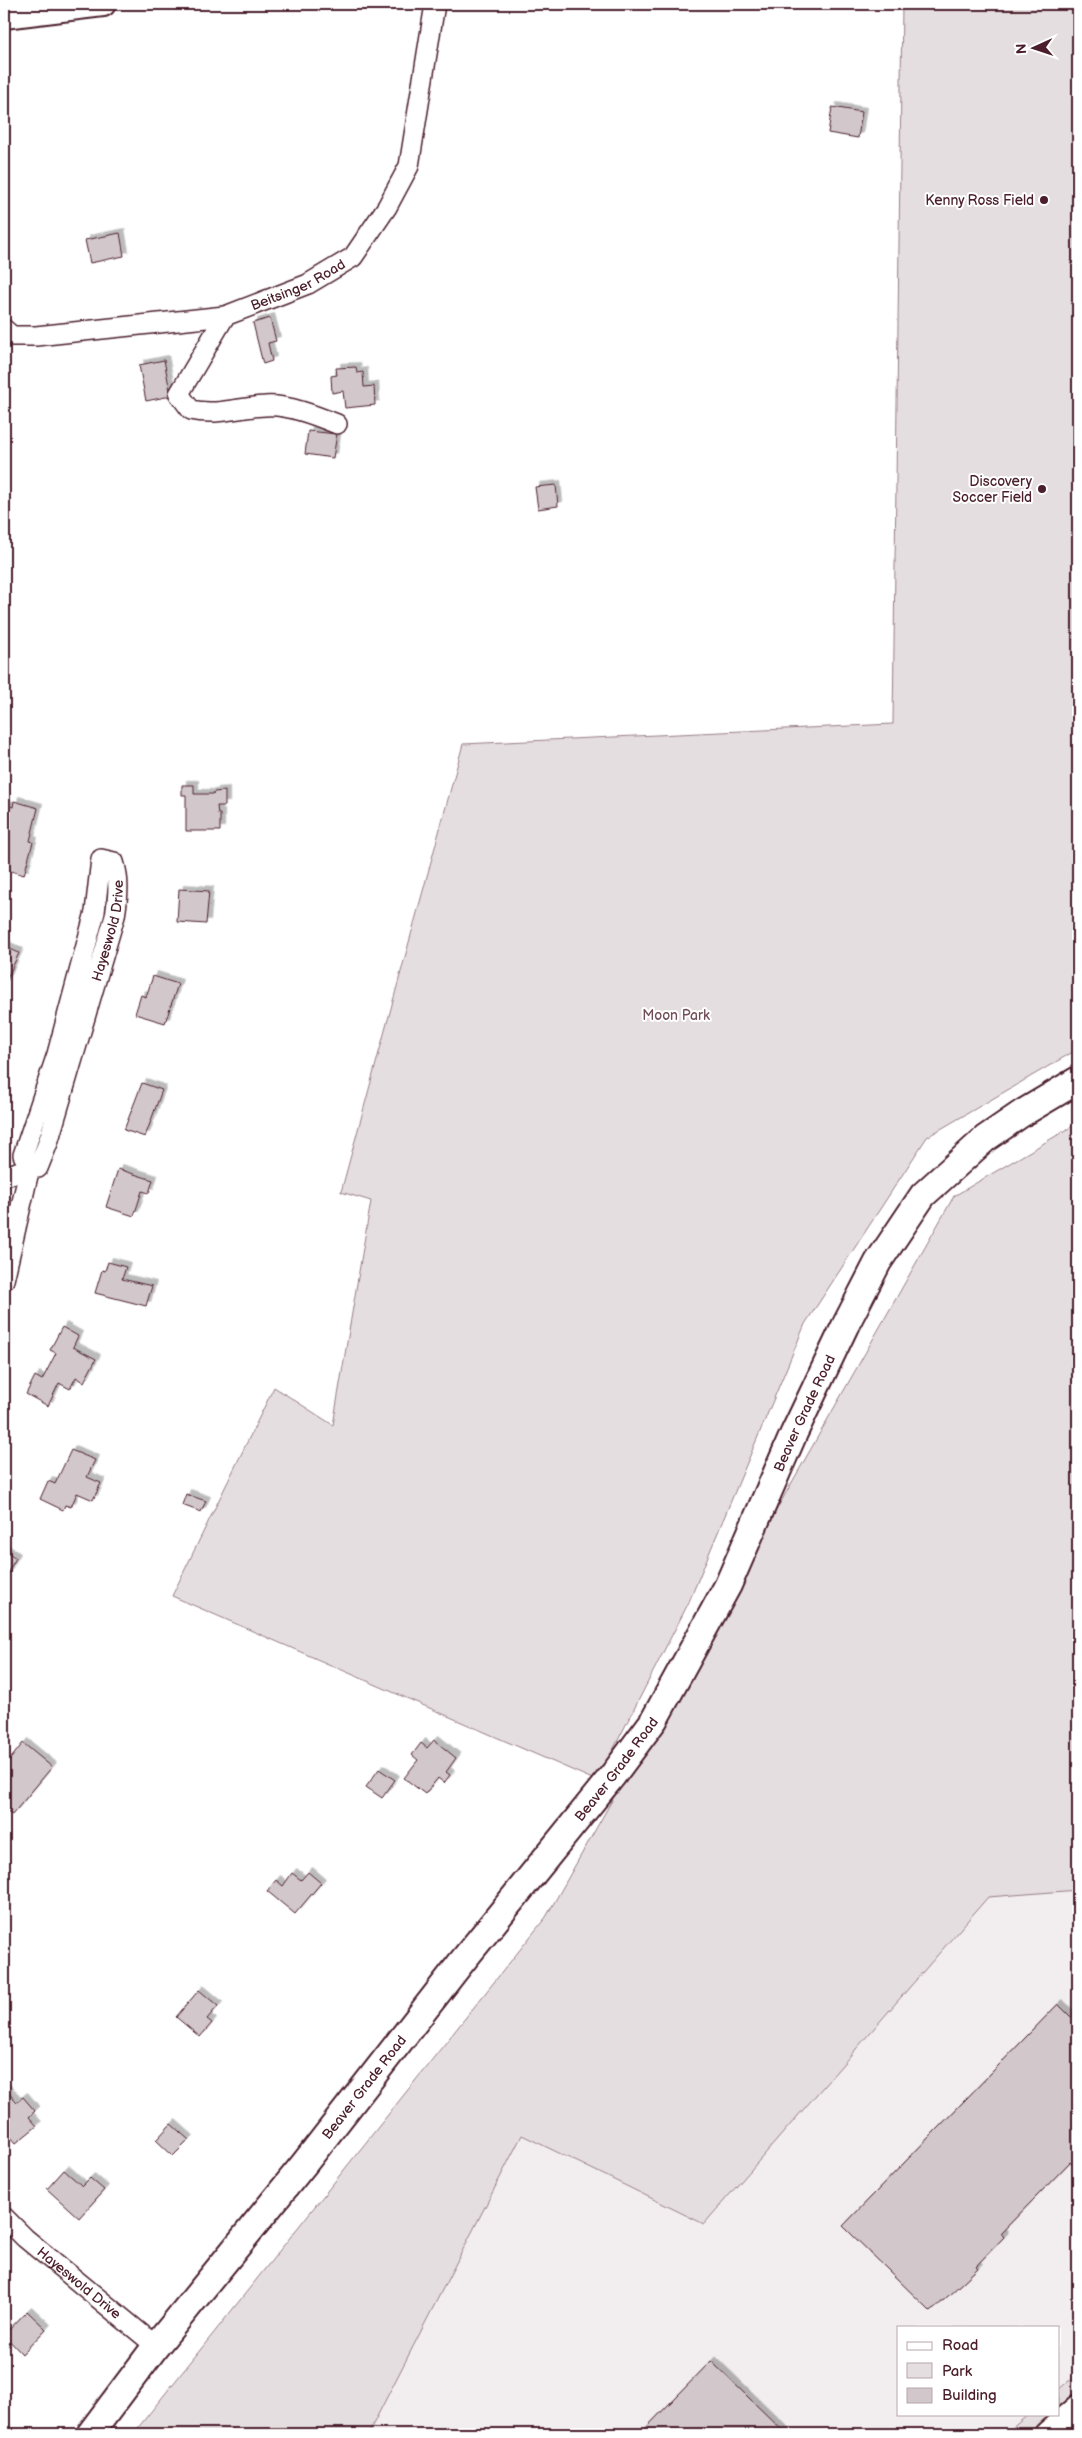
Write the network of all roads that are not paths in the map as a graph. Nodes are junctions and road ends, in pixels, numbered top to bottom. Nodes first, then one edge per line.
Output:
1 (103, 4) edge
2 (435, 4) edge
3 (4, 16) edge
4 (225, 316) junction
5 (6, 334) edge
6 (337, 424) dead end
7 (1078, 1080) edge
8 (30, 1167) junction
9 (4, 1177) edge
10 (5, 1268) edge
11 (4, 2217) edge
12 (156, 2346) junction
13 (1078, 2407) edge
14 (90, 2434) edge
15 (1047, 2434) edge

1 - 3 street
2 - 4 street, Beitsinger Road
4 - 5 street, Beitsinger Road
4 - 6 street
7 - 12 main road, Beaver Grade Road
8 - 8 street, Hayeswold Drive
8 - 9 street
8 - 10 street, Hayeswold Drive
11 - 12 street, Hayeswold Drive
12 - 14 main road, Beaver Grade Road
13 - 15 street

